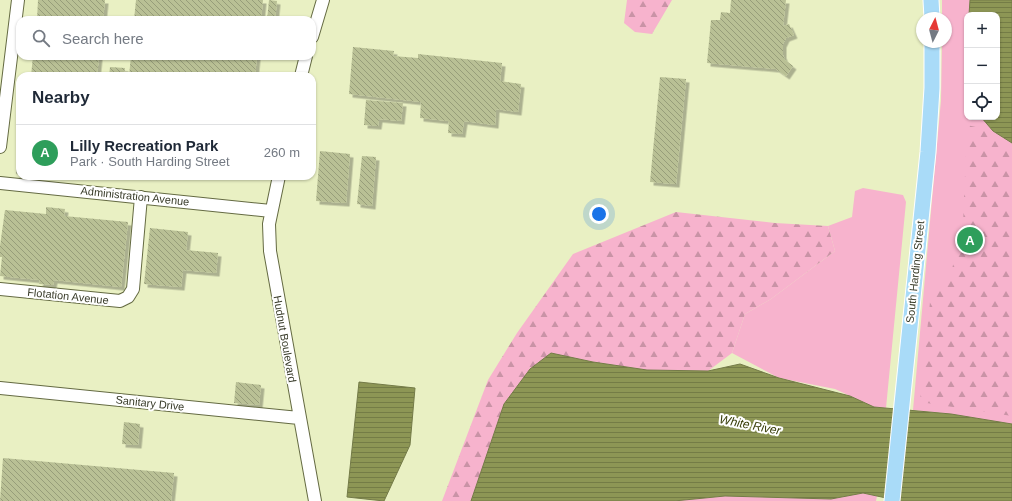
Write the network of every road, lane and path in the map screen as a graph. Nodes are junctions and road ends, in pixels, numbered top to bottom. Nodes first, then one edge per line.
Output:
1 (18, 0) edge
2 (323, 0) edge
3 (931, 0) edge
4 (932, 12) edge
5 (16, 16) edge
6 (16, 16) edge
7 (316, 24) edge
8 (932, 48) edge
9 (305, 60) edge
10 (302, 72) edge
11 (0, 147) edge
12 (278, 180) edge
13 (0, 183) edge
14 (141, 197) junction
15 (271, 211) junction
16 (0, 289) edge
17 (0, 388) edge
18 (299, 418) junction
19 (315, 501) edge
20 (892, 501) edge

1 - 5 street
2 - 7 street
3 - 4 main road
6 - 11 street
8 - 20 main road, South Harding Street
9 - 10 street
12 - 15 street, Hudnut Boulevard
13 - 14 street, Administration Avenue
14 - 15 street, Administration Avenue
14 - 16 street, Flotation Avenue
15 - 18 street, Hudnut Boulevard
17 - 18 street, Sanitary Drive
18 - 19 street, Hudnut Boulevard

